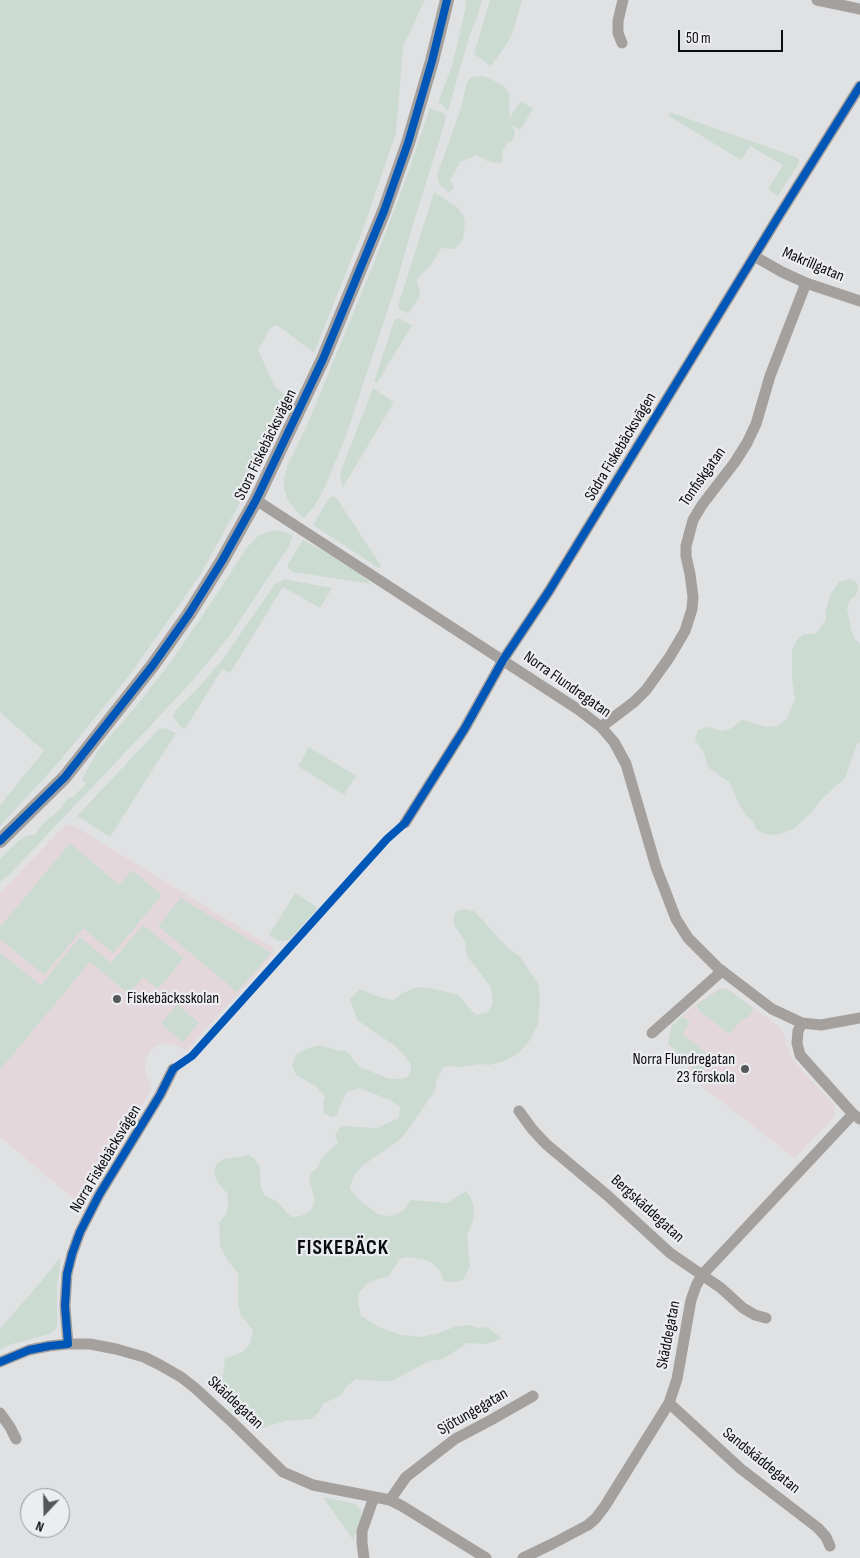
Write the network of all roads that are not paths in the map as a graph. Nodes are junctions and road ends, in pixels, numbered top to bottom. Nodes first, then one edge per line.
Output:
1 (447, 0) edge
2 (622, 0) edge
3 (817, 0) edge
4 (860, 9) edge
5 (622, 43) dead end
6 (860, 86) edge
7 (754, 256) junction
8 (806, 283) junction
9 (860, 301) edge
10 (256, 500) junction
11 (503, 660) junction
12 (600, 726) junction
13 (405, 823) dead end
14 (0, 841) edge
15 (722, 971) junction
16 (860, 1018) edge
17 (802, 1023) junction
18 (652, 1033) dead end
19 (173, 1069) dead end
20 (518, 1111) dead end
21 (857, 1116) edge
22 (702, 1275) junction
23 (766, 1318) dead end
24 (68, 1344) junction
25 (0, 1362) edge
26 (533, 1396) dead end
27 (669, 1403) junction
28 (0, 1412) edge
29 (16, 1439) dead end
30 (374, 1497) junction
31 (390, 1500) junction
32 (830, 1546) dead end
33 (364, 1558) edge
34 (486, 1558) edge
35 (523, 1558) edge

1 - 10 street, Stora Fiskebäcksvägen
2 - 5 street
3 - 4 street
6 - 7 street, Södra Fiskebäcksvägen
7 - 8 street, Makrillgatan
7 - 11 street, Södra Fiskebäcksvägen
8 - 9 street, Makrillgatan
8 - 12 street, Tonfiskgatan
10 - 11 street, Norra Flundregatan
10 - 14 street, Stora Fiskebäcksvägen
11 - 12 street, Norra Flundregatan
11 - 13 street, Södra Fiskebäcksvägen
12 - 15 street, Norra Flundregatan
15 - 17 street, Norra Flundregatan
15 - 18 street
16 - 17 street, Norra Flundregatan
17 - 21 street
19 - 24 street, Norra Fiskebäcksvägen
20 - 22 street, Bergskäddegatan
21 - 22 street, Skäddegatan
22 - 23 street, Bergskäddegatan
22 - 27 street, Skäddegatan
24 - 25 street
24 - 30 street, Skäddegatan
26 - 31 street, Sjötungegatan
27 - 32 street, Sandskäddegatan
27 - 35 street, Skäddegatan
28 - 29 street
30 - 31 street, Skäddegatan
30 - 33 street
31 - 34 street, Skäddegatan

